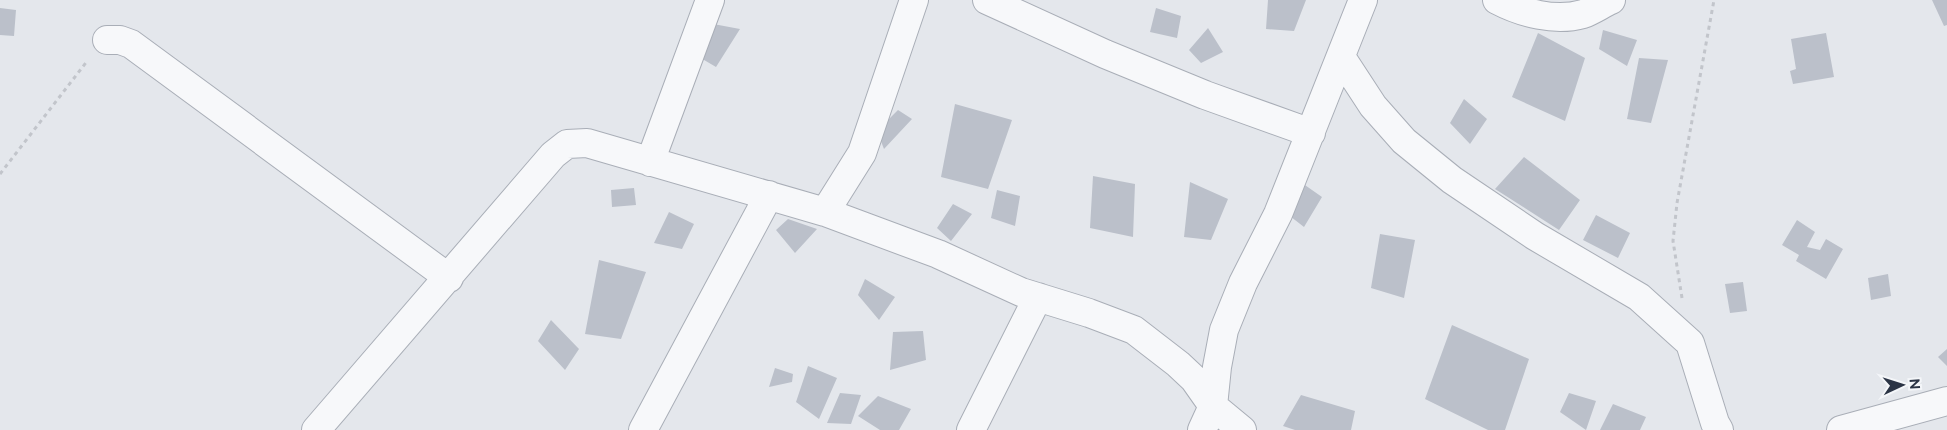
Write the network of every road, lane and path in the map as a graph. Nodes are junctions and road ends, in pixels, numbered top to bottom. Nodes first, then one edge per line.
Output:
1 (710, 0) edge
2 (914, 0) edge
3 (987, 0) edge
4 (1362, 0) edge
5 (1497, 0) edge
6 (1611, 0) edge
7 (1714, 0) edge
8 (107, 40) joint
9 (1341, 57) junction
10 (1311, 133) junction
11 (650, 162) junction
12 (0, 174) edge
13 (768, 195) junction
14 (825, 212) junction
15 (449, 278) junction
16 (1038, 297) junction
17 (1690, 343) junction
18 (1947, 401) edge
19 (1213, 406) junction
20 (316, 430) edge
21 (643, 430) edge
22 (971, 430) edge
23 (1202, 430) edge
24 (1242, 430) edge
25 (1719, 430) edge
26 (1841, 430) edge

1 - 11 street
2 - 14 street
3 - 10 street
4 - 9 street
5 - 6 street
7 - 17 path
8 - 12 path
8 - 15 street
9 - 10 street
9 - 17 street
10 - 19 street
11 - 13 street
11 - 15 street
13 - 14 street
13 - 21 street
14 - 16 street
15 - 20 street
16 - 19 street
16 - 22 street
17 - 25 street
18 - 26 street
19 - 23 street
19 - 24 street

